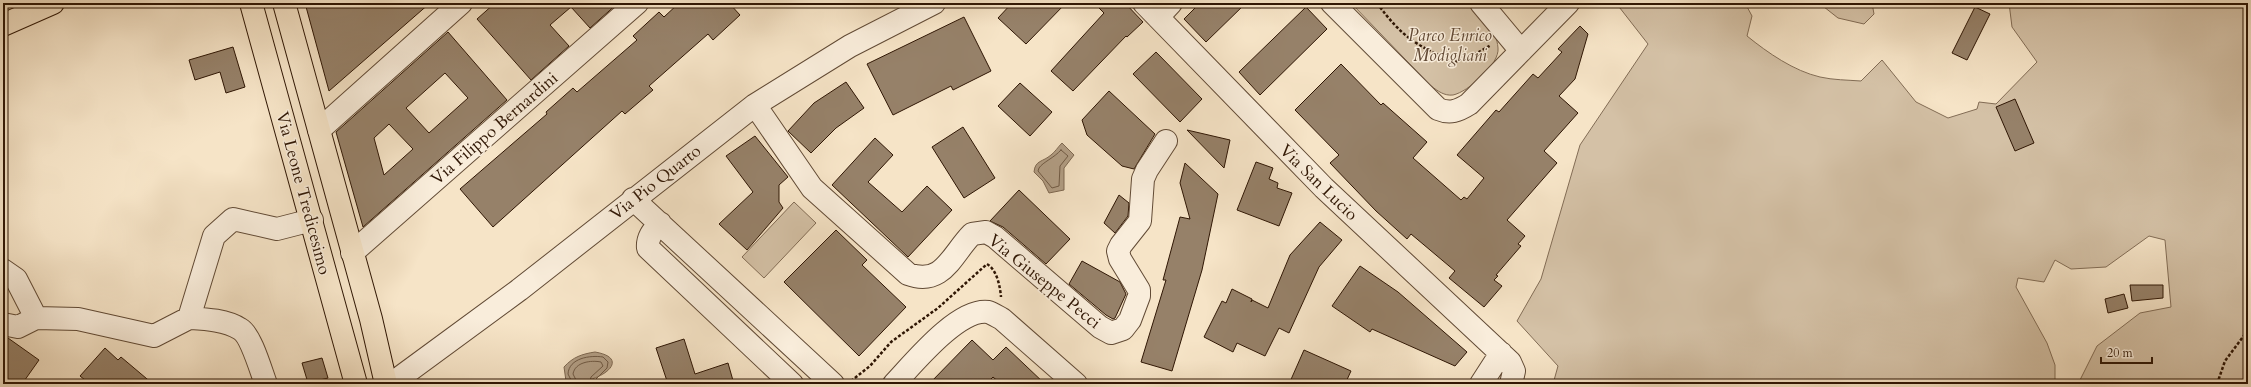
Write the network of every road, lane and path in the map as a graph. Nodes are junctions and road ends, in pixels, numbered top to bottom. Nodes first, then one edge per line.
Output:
1 (53, 3) edge
2 (251, 3) edge
3 (284, 3) edge
4 (461, 3) edge
5 (636, 3) edge
6 (934, 3) edge
7 (1332, 3) edge
8 (1377, 3) edge
9 (1481, 3) edge
10 (1568, 3) edge
11 (1158, 8) edge
12 (3, 25) edge
13 (1497, 42) dead end
14 (1521, 51) junction
15 (755, 105) junction
16 (319, 130) junction
17 (1166, 141) dead end
18 (633, 199) junction
19 (312, 220) junction
20 (660, 224) junction
21 (352, 253) junction
22 (3, 270) edge
23 (3, 290) edge
24 (33, 313) junction
25 (189, 318) junction
26 (3, 324) edge
27 (2248, 330) edge
28 (1501, 353) junction
29 (266, 384) edge
30 (356, 384) edge
31 (386, 384) edge
32 (391, 384) edge
33 (792, 384) edge
34 (833, 384) edge
35 (894, 384) edge
36 (1076, 384) edge
37 (1481, 384) edge
38 (1511, 384) edge
39 (2218, 384) edge

1 - 12 main road
2 - 19 main road, Via Leone Tredicesimo
3 - 16 main road, Via Leone Tredicesimo
4 - 16 street
5 - 21 street, Via Filippo Bernardini
6 - 15 street, Via Pio Quarto
7 - 14 street
8 - 13 path
9 - 14 street
10 - 14 street
11 - 28 street, Via San Lucio
15 - 17 street, Via Giuseppe Pecci
15 - 18 street, Via Pio Quarto
16 - 21 main road, Via Leone Tredicesimo
18 - 20 street
18 - 32 street, Via Pio Quarto
19 - 25 street
19 - 30 main road, Via Leone Tredicesimo
20 - 33 street
20 - 34 street
21 - 31 main road, Via Leone Tredicesimo
22 - 24 street
23 - 24 street
24 - 25 street
24 - 26 street
25 - 29 street
27 - 39 path
28 - 37 street
28 - 38 street, Via San Lucio
35 - 36 street

